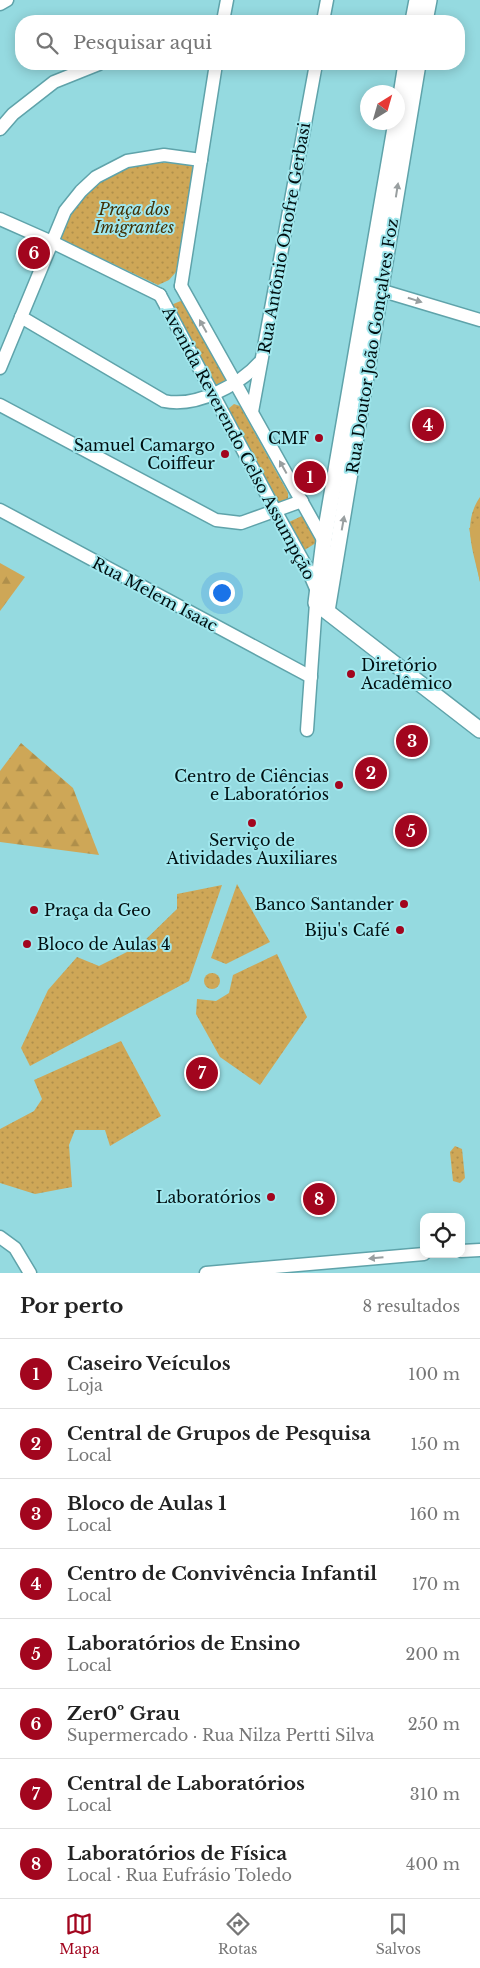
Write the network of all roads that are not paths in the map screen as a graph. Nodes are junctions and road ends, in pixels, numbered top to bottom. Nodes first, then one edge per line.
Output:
1 (7, 0) edge
2 (227, 0) edge
3 (327, 0) edge
4 (417, 0) edge
5 (429, 0) edge
6 (0, 4) edge
7 (224, 15) edge
8 (324, 15) edge
9 (415, 15) edge
10 (426, 15) edge
11 (84, 70) edge
12 (215, 70) edge
13 (315, 70) edge
14 (405, 70) edge
15 (417, 70) edge
16 (403, 85) edge
17 (0, 129) edge
18 (395, 130) edge
19 (201, 160) junction
20 (0, 219) edge
21 (52, 242) junction
22 (181, 286) junction
23 (374, 288) junction
24 (160, 296) junction
25 (21, 317) junction
26 (480, 320) edge
27 (262, 361) junction
28 (0, 368) edge
29 (236, 382) junction
30 (213, 394) junction
31 (0, 405) edge
32 (252, 412) junction
33 (302, 501) junction
34 (0, 510) edge
35 (276, 512) junction
36 (324, 540) junction
37 (334, 571) junction
38 (320, 602) junction
39 (311, 678) junction
40 (307, 730) dead end
41 (480, 730) edge
42 (0, 1237) edge
43 (480, 1250) edge
44 (465, 1251) edge
45 (420, 1255) edge
46 (315, 1268) edge
47 (30, 1273) edge
48 (206, 1273) edge

1 - 6 street
2 - 7 street
3 - 8 street
4 - 9 street
5 - 10 street
11 - 17 street
12 - 19 street
13 - 27 street, Rua Antônio Onofre Gerbasi
14 - 16 street
23 -> 15 street, Rua Doutor João Gonçalves Foz
18 - 23 street, Rua Doutor João Gonçalves Foz
19 - 21 street
19 - 22 street
20 - 21 street
21 - 24 street
21 - 25 street
22 - 24 street
29 -> 22 street, Avenida Reverendo Celso Assumpção
23 -> 26 street
23 - 36 street, Rua Doutor João Gonçalves Foz
37 -> 23 street, Rua Doutor João Gonçalves Foz
24 - 30 street, Avenida Reverendo Celso Assumpção
25 - 28 street
25 - 30 street
27 - 29 street
27 - 32 street, Rua Antônio Onofre Gerbasi
29 - 30 street
29 - 32 street, Avenida Reverendo Celso Assumpção
30 - 35 street, Avenida Reverendo Celso Assumpção
31 - 35 street
33 -> 32 street, Avenida Reverendo Celso Assumpção
33 - 35 street
33 - 36 street, Avenida Reverendo Celso Assumpção
34 - 39 street, Rua Melem Isaac
35 - 38 street, Avenida Reverendo Celso Assumpção
36 - 37 street, Avenida Reverendo Celso Assumpção
36 - 38 street, Rua Doutor João Gonçalves Foz
37 - 38 street, Rua Doutor João Gonçalves Foz
38 - 39 street
38 - 41 street
39 - 40 street
42 - 47 street
43 - 44 street
45 -> 46 street
46 - 48 street

